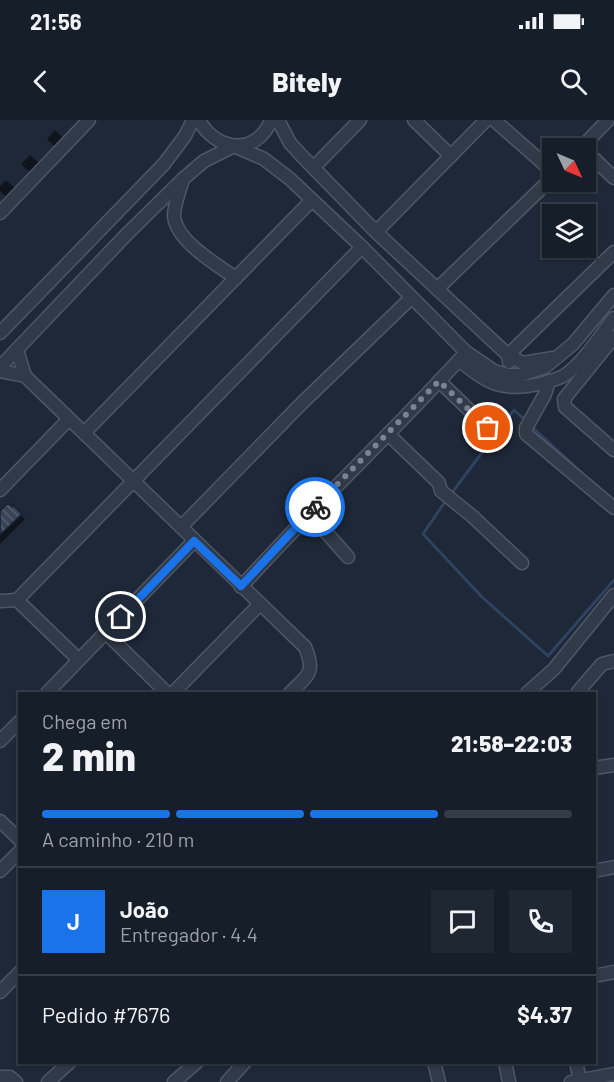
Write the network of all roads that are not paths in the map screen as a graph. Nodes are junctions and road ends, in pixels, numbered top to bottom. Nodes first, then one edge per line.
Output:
1 (89, 120) edge
2 (193, 120) edge
3 (200, 120) edge
4 (271, 120) edge
5 (278, 120) edge
6 (360, 120) edge
7 (414, 120) edge
8 (486, 120) edge
9 (494, 120) edge
10 (608, 120) edge
11 (592, 138) edge
12 (234, 146) junction
13 (451, 156) junction
14 (596, 161) edge
15 (542, 162) edge
16 (314, 167) junction
17 (614, 178) edge
18 (183, 179) junction
19 (542, 188) edge
20 (312, 200) junction
21 (0, 212) edge
22 (376, 232) junction
23 (362, 247) junction
24 (614, 252) edge
25 (236, 278) junction
26 (437, 289) junction
27 (614, 295) edge
28 (411, 298) junction
29 (614, 318) edge
30 (0, 333) edge
31 (614, 337) edge
32 (17, 350) junction
33 (508, 355) junction
34 (462, 356) junction
35 (560, 356) junction
36 (0, 369) edge
37 (494, 371) junction
38 (25, 376) junction
39 (439, 381) junction
40 (549, 381) junction
41 (69, 419) junction
42 (488, 428) dead end
43 (84, 433) junction
44 (388, 434) junction
45 (614, 450) edge
46 (134, 481) junction
47 (0, 490) edge
48 (614, 508) edge
49 (309, 513) junction
50 (181, 527) junction
51 (194, 541) junction
52 (348, 557) dead end
53 (522, 563) dead end
54 (241, 586) junction
55 (614, 595) edge
56 (17, 600) junction
57 (0, 601) edge
58 (260, 604) junction
59 (106, 633) junction
60 (79, 660) junction
61 (614, 661) edge
62 (53, 691) edge
63 (166, 692) edge
64 (174, 692) edge
65 (291, 692) edge
66 (528, 692) edge
67 (578, 692) edge
68 (18, 723) edge
69 (0, 741) edge
70 (614, 765) edge
71 (596, 768) edge
72 (0, 821) edge
73 (18, 838) edge
74 (18, 853) edge
75 (614, 867) edge
76 (0, 871) edge
77 (596, 871) edge
78 (614, 972) edge
79 (18, 974) edge
80 (596, 976) edge
81 (0, 992) edge
82 (68, 1064) edge
83 (195, 1064) edge
84 (243, 1064) edge
85 (434, 1064) edge
86 (505, 1064) edge
87 (576, 1064) edge
88 (614, 1074) edge
89 (0, 1077) edge
90 (575, 1081) edge
91 (15, 1082) edge
92 (48, 1082) edge
93 (174, 1082) edge
94 (227, 1082) edge
95 (438, 1082) edge
96 (509, 1082) edge

1 - 21 street
2 - 30 street
3 - 12 street
4 - 12 street
5 - 16 street
6 - 16 street
7 - 13 street
8 - 13 street
9 - 15 street
10 - 11 street
12 - 18 street
12 - 20 street
13 - 22 street
14 - 17 street
16 - 22 street
18 - 25 street
18 - 32 street
19 - 26 street
20 - 23 street
20 - 25 street
22 - 26 street
23 - 28 street
23 - 46 street
24 - 33 street
25 - 43 street
26 - 33 street
27 - 35 street
28 - 34 street
28 - 50 street
29 - 40 street
31 - 45 street
32 - 36 street
32 - 38 street
33 - 35 street
33 - 37 street
34 - 37 street
34 - 39 street
34 - 40 street
35 - 37 street
36 - 38 street
38 - 41 street
39 - 42 street
39 - 44 street
40 - 48 street
41 - 43 street
41 - 47 street
43 - 46 street
44 - 49 street
44 - 53 street
46 - 50 street
46 - 56 street
49 - 52 street
49 - 54 street
50 - 51 street
51 - 54 street
51 - 59 street
54 - 58 street
55 - 66 street
56 - 57 street
56 - 60 street
58 - 64 street
58 - 65 street
59 - 60 street
59 - 63 street
60 - 62 street
61 - 67 street
68 - 69 street
70 - 71 street
72 - 73 street
74 - 76 street
75 - 77 street
78 - 80 street
79 - 81 street
82 - 92 street
83 - 93 street
84 - 94 street
85 - 95 street
86 - 96 street
87 - 90 street
88 - 90 street
89 - 91 street

